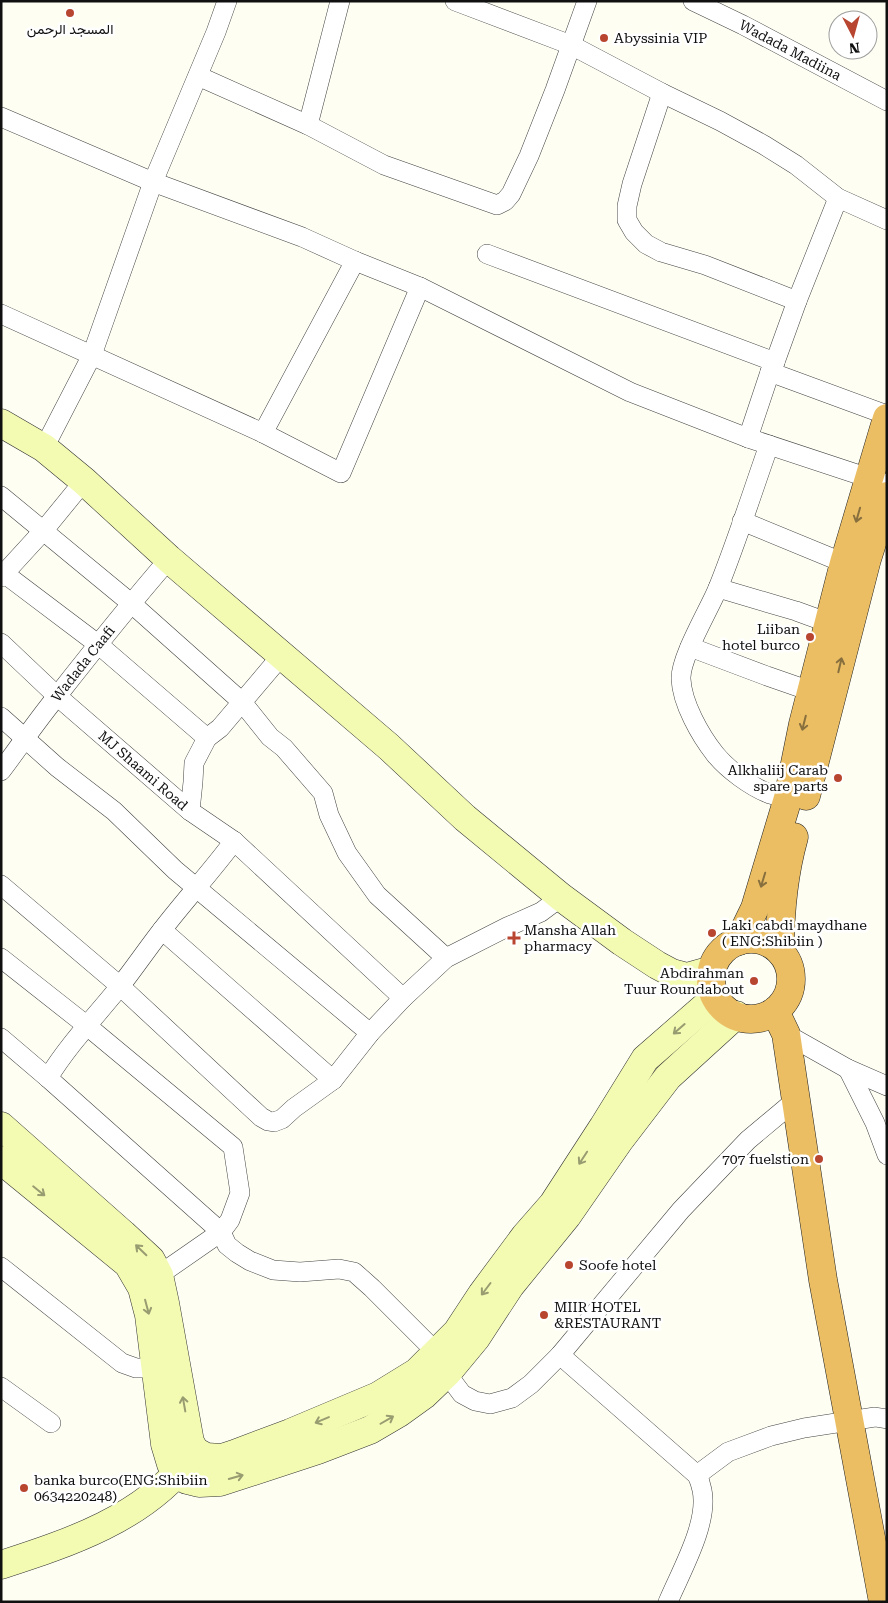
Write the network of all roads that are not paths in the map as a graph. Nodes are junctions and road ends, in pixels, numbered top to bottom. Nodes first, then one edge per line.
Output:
1 (227, 1) edge
2 (340, 1) edge
3 (455, 1) edge
4 (587, 1) edge
5 (693, 1) edge
6 (571, 46) junction
7 (198, 76) junction
8 (662, 93) junction
9 (887, 100) edge
10 (1, 117) edge
11 (308, 125) junction
12 (153, 182) junction
13 (838, 198) junction
14 (887, 220) edge
15 (487, 254) dead end
16 (355, 261) junction
17 (420, 287) junction
18 (797, 301) junction
19 (1, 314) edge
20 (92, 355) junction
21 (773, 367) junction
22 (887, 416) edge
23 (1, 423) edge
24 (263, 433) junction
25 (748, 438) junction
26 (769, 445) junction
27 (44, 448) junction
28 (84, 481) junction
29 (881, 486) edge
30 (1, 496) edge
31 (742, 520) junction
32 (44, 530) junction
33 (169, 559) junction
34 (844, 563) junction
35 (2, 574) edge
36 (718, 588) junction
37 (132, 604) junction
38 (829, 623) junction
39 (1, 643) edge
40 (99, 645) junction
41 (690, 647) junction
42 (282, 655) junction
43 (813, 692) junction
44 (57, 696) junction
45 (242, 702) junction
46 (1, 717) edge
47 (26, 738) junction
48 (207, 738) junction
49 (1, 771) edge
50 (788, 798) junction
51 (190, 810) junction
52 (234, 841) junction
53 (1, 885) edge
54 (196, 887) junction
55 (561, 897) junction
56 (162, 930) junction
57 (739, 941) junction
58 (780, 951) junction
59 (1, 958) edge
60 (446, 958) junction
61 (712, 970) junction
62 (120, 986) junction
63 (716, 997) junction
64 (402, 998) junction
65 (736, 1015) junction
66 (781, 1022) junction
67 (86, 1025) junction
68 (370, 1033) junction
69 (1, 1038) edge
70 (645, 1059) junction
71 (848, 1069) junction
72 (668, 1077) junction
73 (48, 1078) junction
74 (333, 1080) junction
75 (887, 1086) edge
76 (797, 1099) junction
77 (1, 1126) edge
78 (887, 1156) edge
79 (1, 1160) edge
80 (560, 1210) junction
81 (221, 1232) junction
82 (1, 1267) edge
83 (158, 1275) junction
84 (560, 1355) junction
85 (442, 1363) junction
86 (167, 1368) junction
87 (1, 1387) edge
88 (887, 1419) edge
89 (848, 1421) junction
90 (51, 1423) dead end
91 (196, 1451) junction
92 (177, 1475) junction
93 (697, 1475) junction
94 (1, 1564) edge
95 (668, 1602) edge
96 (883, 1602) edge

1 - 7 street
2 - 11 street
3 - 6 street
4 - 6 street
5 - 9 street, Wadada Madiina
6 - 8 street
6 - 11 street
7 - 11 street
7 - 12 street
8 - 13 street
8 - 18 street
10 - 12 street
12 - 16 street
12 - 20 street
13 - 14 street
13 - 18 street
15 - 21 street
16 - 17 street
16 - 24 street
17 - 24 street
17 - 25 street
18 - 21 street
19 - 20 street
20 - 24 street
20 - 27 street
21 - 22 street
21 - 25 street
22 - 29 highway
23 - 27 street
25 - 26 street
26 - 29 street
26 - 31 street
27 - 28 street
28 - 32 street
28 - 33 street
29 -> 34 highway
58 -> 29 highway
30 - 32 street
31 - 34 street
31 - 36 street
32 - 35 street
32 - 37 street
33 - 37 street, Wadada Caafi
33 - 42 street
34 - 38 highway
35 - 40 street
36 - 38 street
36 - 41 street
37 - 40 street, Wadada Caafi
37 - 45 street
38 - 43 highway
39 - 44 street, MJ Shaami Road
40 - 44 street, Wadada Caafi
40 - 48 street
41 - 43 street
41 - 50 street
42 - 45 street
42 - 55 street
43 -> 50 highway
44 - 47 street, Wadada Caafi
44 - 51 street, MJ Shaami Road
45 - 48 street
45 - 60 street
46 - 47 street
47 - 49 street, Wadada Caafi
47 - 54 street
48 - 51 street
50 -> 57 highway
51 - 52 street, MJ Shaami Road
52 - 54 street
52 - 64 street, MJ Shaami Road
53 - 62 street
54 - 56 street
54 - 68 street
55 - 60 street
55 - 61 street
56 - 62 street
56 - 74 street
57 - 58 highway
57 - 61 highway
58 - 66 highway
59 - 67 street
60 - 64 street
61 - 63 highway
62 - 67 street
62 - 74 street
63 - 65 highway
63 -> 70 street
64 - 68 street
65 - 66 highway
65 - 72 street
66 - 71 street
66 - 76 highway
67 - 73 street
67 - 81 street
68 - 74 street
69 - 73 street
70 - 72 street
70 -> 80 street
71 - 75 street
71 - 78 street
72 - 80 street
73 - 81 street
76 - 84 street
76 - 89 highway
83 -> 77 street
79 -> 86 street
80 - 85 street
81 - 83 street
81 - 85 street
82 - 86 street
83 - 86 street
84 - 85 street
84 - 93 street
85 -> 91 street
92 -> 85 street
91 -> 86 street
86 - 92 street
87 - 90 street
88 - 89 street
89 - 93 street
89 - 96 highway
91 - 92 street
92 - 94 street
93 - 95 street

